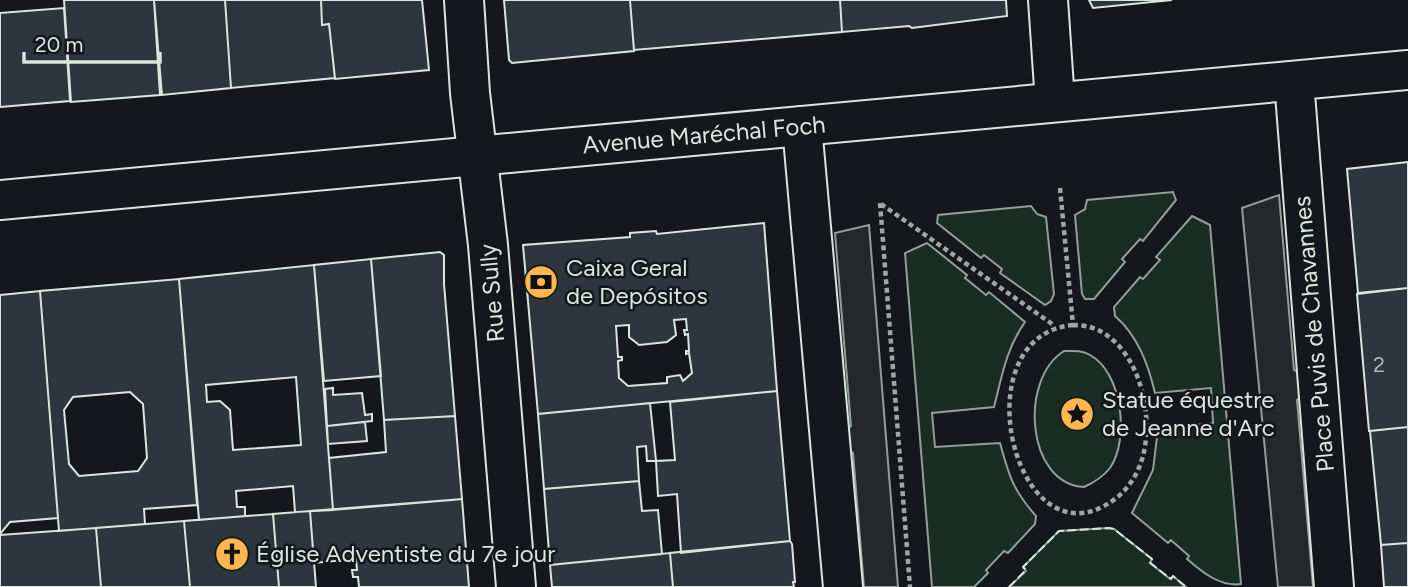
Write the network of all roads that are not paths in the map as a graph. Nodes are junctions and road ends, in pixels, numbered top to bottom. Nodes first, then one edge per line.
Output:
1 (464, 0) edge
2 (1048, 0) edge
3 (1408, 70) edge
4 (1294, 81) junction
5 (1055, 102) junction
6 (802, 126) junction
7 (478, 156) junction
8 (0, 200) edge
9 (516, 587) edge
10 (843, 587) edge
11 (1335, 587) edge

1 - 7 street, Rue Sully
2 - 5 street
3 - 4 street, Avenue Maréchal Foch
4 - 5 street, Avenue Maréchal Foch
4 - 11 street, Place Puvis de Chavannes
5 - 6 street, Avenue Maréchal Foch
6 - 7 street, Avenue Maréchal Foch
6 - 10 street
7 - 8 street, Avenue Maréchal Foch
7 - 9 street, Rue Sully

